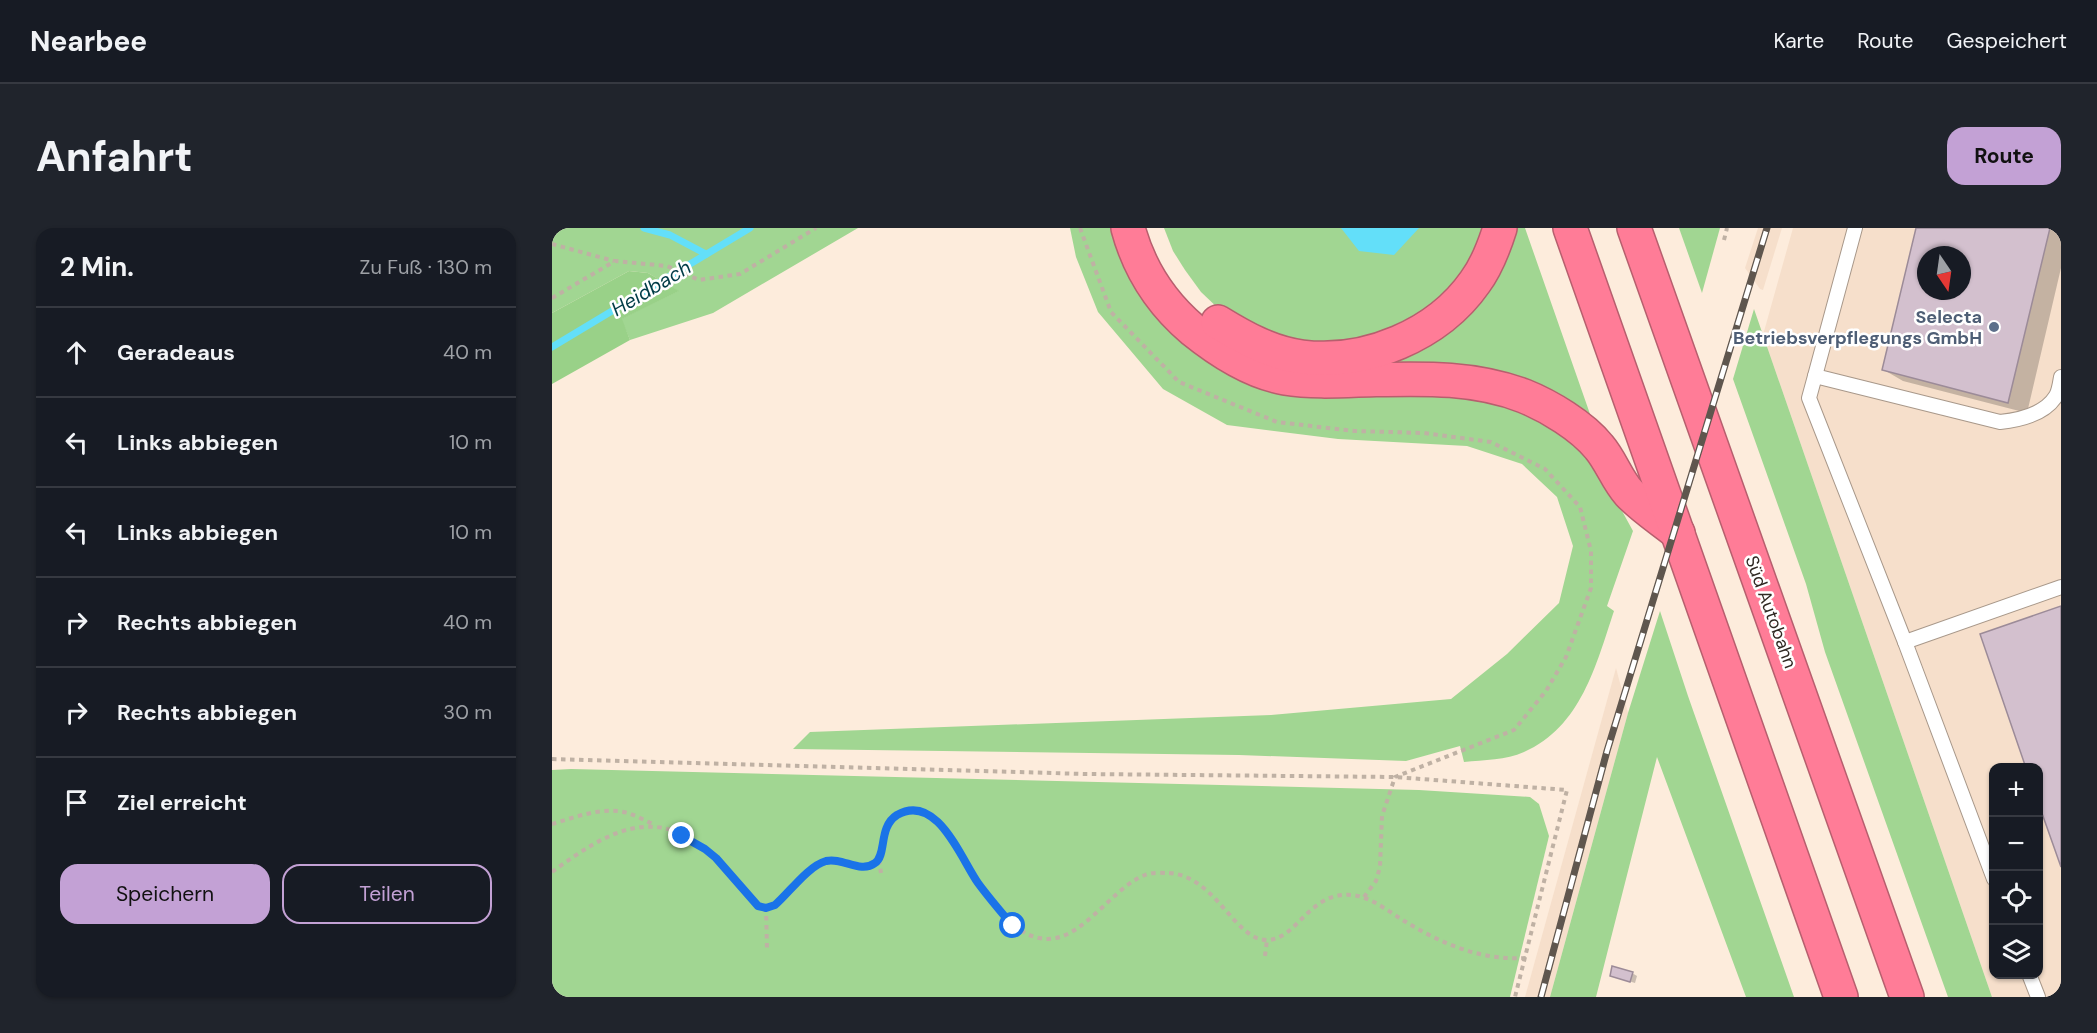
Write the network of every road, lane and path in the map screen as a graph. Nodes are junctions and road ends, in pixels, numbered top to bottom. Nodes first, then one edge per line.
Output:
1 (816, 228) edge
2 (1080, 228) edge
3 (1128, 228) edge
4 (1151, 228) edge
5 (1500, 228) edge
6 (1570, 228) edge
7 (1634, 228) edge
8 (1727, 228) edge
9 (1856, 228) edge
10 (1724, 240) dead end
11 (552, 244) edge
12 (615, 261) junction
13 (1098, 278) dead end
14 (552, 298) edge
15 (1815, 376) junction
16 (2061, 377) edge
17 (1580, 507) dead end
18 (1678, 534) junction
19 (2061, 587) edge
20 (1905, 642) junction
21 (552, 759) edge
22 (1395, 777) junction
23 (552, 824) edge
24 (659, 826) junction
25 (879, 860) junction
26 (1991, 871) edge
27 (552, 872) edge
28 (881, 873) dead end
29 (1364, 897) junction
30 (766, 908) junction
31 (1267, 940) junction
32 (767, 949) dead end
33 (1265, 956) dead end
34 (1526, 958) junction
35 (2031, 979) edge
36 (1515, 997) edge
37 (1841, 997) edge
38 (1906, 997) edge
39 (2038, 997) edge

1 - 12 path
2 - 13 path
3 - 18 highway
4 - 5 highway
6 - 18 highway
7 - 38 highway, Süd Autobahn
8 - 10 path
9 - 15 lane
11 - 12 path
12 - 14 path
15 - 16 lane
15 - 20 lane
17 - 22 path
18 - 37 highway
19 - 20 lane
20 - 26 lane
21 - 22 path
22 - 29 path
22 - 34 path
23 - 24 path
24 - 27 path
24 - 30 path
25 - 28 path
25 - 30 path
25 - 31 path
29 - 31 path
29 - 34 path
30 - 32 path
31 - 33 path
34 - 36 path
35 - 39 lane

